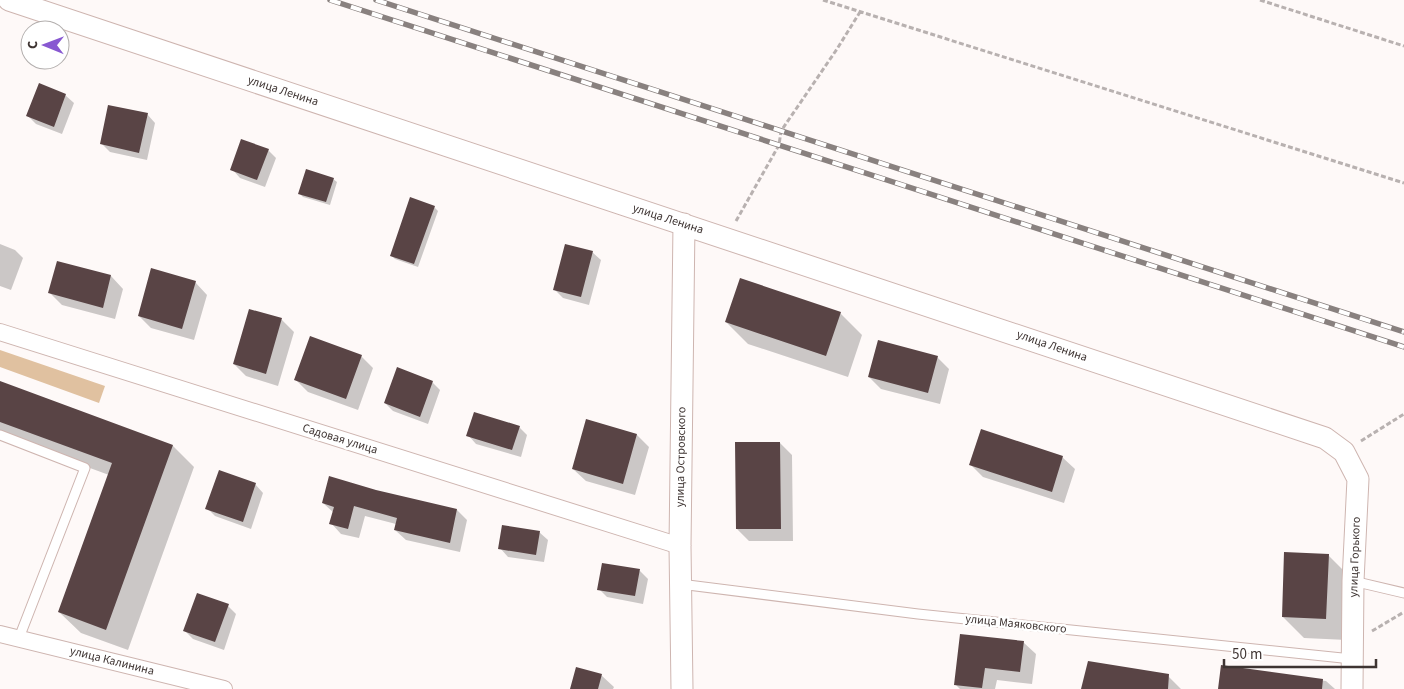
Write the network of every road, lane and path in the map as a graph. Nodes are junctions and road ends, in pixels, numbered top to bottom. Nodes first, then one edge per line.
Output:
1 (9, 0) edge
2 (824, 0) edge
3 (1260, 0) edge
4 (860, 12) junction
5 (1404, 46) edge
6 (1404, 183) edge
7 (684, 224) junction
8 (726, 237) junction
9 (0, 332) edge
10 (1404, 414) edge
11 (0, 435) edge
12 (1326, 438) joint
13 (1344, 452) junction
14 (680, 546) junction
15 (1353, 581) junction
16 (680, 584) junction
17 (1404, 593) edge
18 (1404, 612) edge
19 (0, 634) edge
20 (19, 638) junction
21 (1352, 651) junction
22 (224, 689) edge
23 (682, 689) edge
24 (1352, 689) edge

1 - 7 street, улица Ленина
2 - 4 path
3 - 5 path
4 - 6 path
4 - 8 path
7 - 8 street, улица Ленина
7 - 14 street, улица Островского
8 - 12 street, улица Ленина
9 - 14 street, Садовая улица
10 - 13 path
11 - 20 lane
12 - 13 street, улица Горького
13 - 15 street, улица Горького
14 - 16 street, улица Островского
15 - 17 lane
15 - 21 street, улица Горького
16 - 21 lane, улица Маяковского
16 - 23 street, улица Островского
18 - 21 path
19 - 20 street, улица Калинина
20 - 22 street, улица Калинина
21 - 24 street, улица Горького

